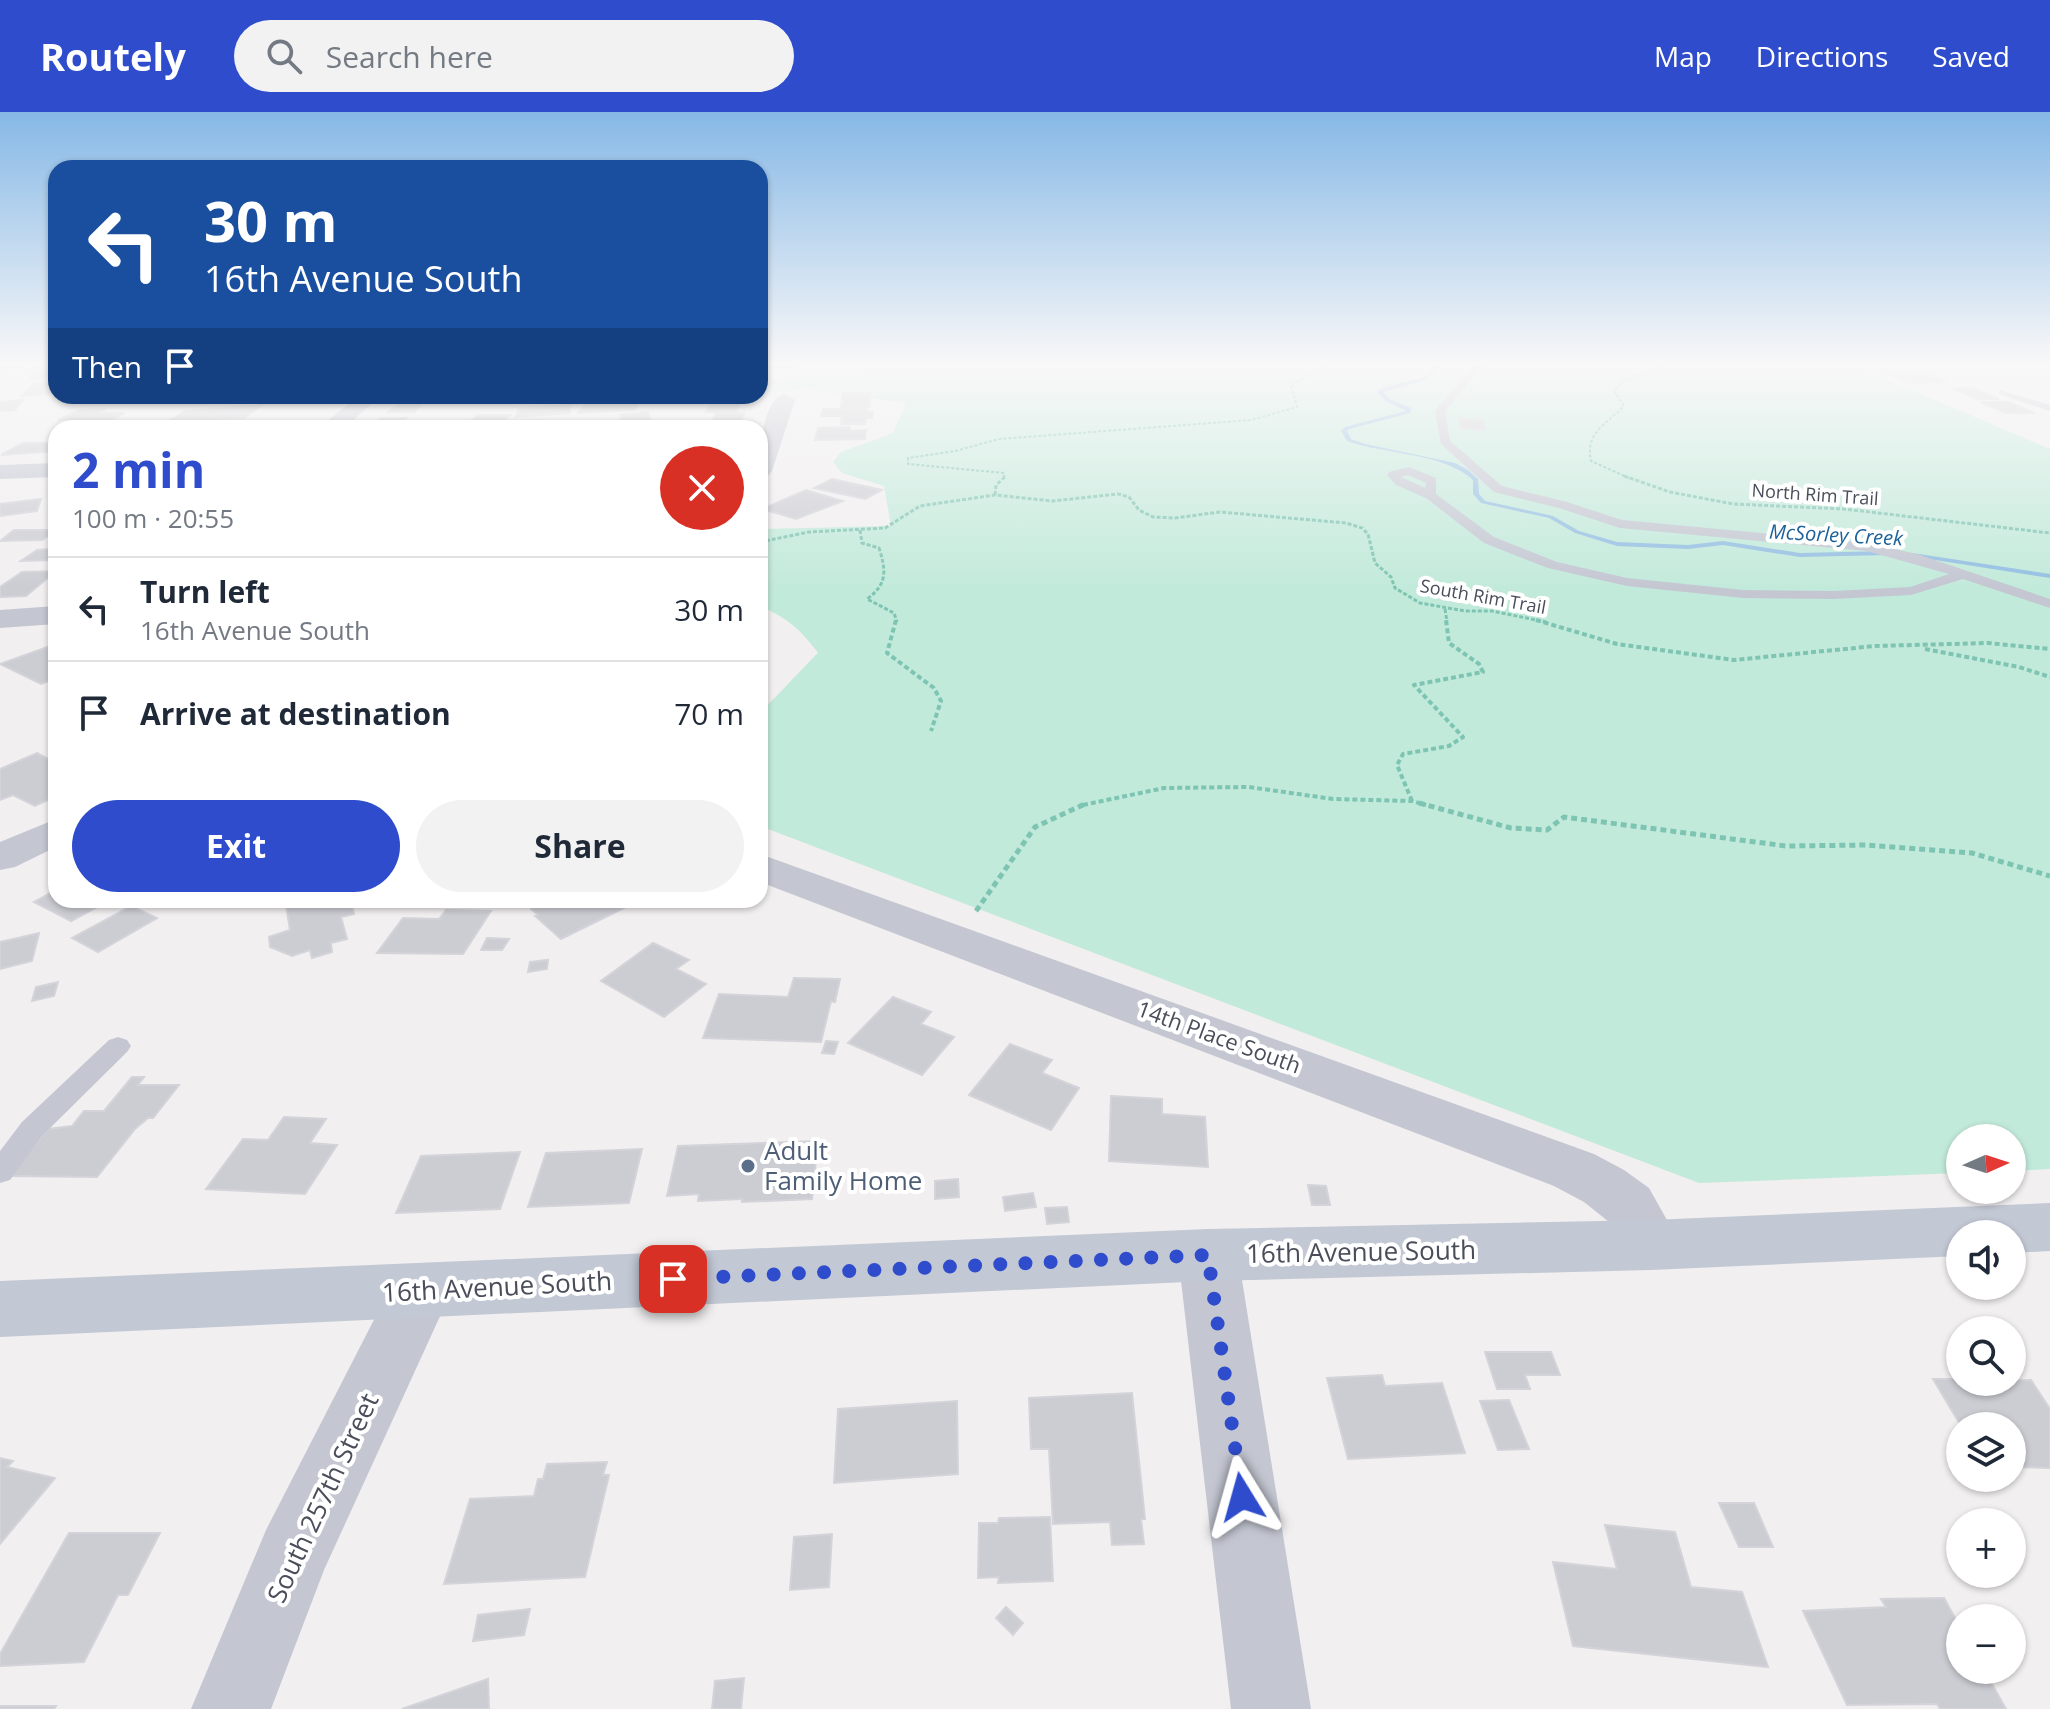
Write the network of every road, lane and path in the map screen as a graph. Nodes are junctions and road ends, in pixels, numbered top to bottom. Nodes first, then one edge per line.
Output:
1 (1003, 439) edge
2 (1444, 439) edge
3 (1590, 439) edge
4 (995, 495) junction
5 (1430, 495) dead end
6 (860, 530) junction
7 (2050, 533) edge
8 (768, 542) edge
9 (1965, 574) junction
10 (2050, 604) edge
11 (1445, 609) junction
12 (48, 616) edge
13 (0, 619) edge
14 (1920, 647) junction
15 (2050, 649) edge
16 (2050, 677) edge
17 (931, 731) dead end
18 (1412, 801) junction
19 (48, 835) edge
20 (0, 858) edge
21 (768, 870) edge
22 (2050, 876) edge
23 (956, 939) junction
24 (118, 1046) dead end
25 (0, 1172) edge
26 (2050, 1227) edge
27 (1651, 1245) junction
28 (1208, 1255) junction
29 (421, 1290) junction
30 (0, 1309) edge
31 (231, 1709) edge
32 (1271, 1709) edge

1 - 4 path
2 - 9 lane
3 - 7 path, North Rim Trail
4 - 6 path
4 - 11 path, South Rim Trail
5 - 9 lane
6 - 8 path
6 - 17 path
9 - 10 lane
11 - 14 path, South Rim Trail
11 - 18 path
12 - 13 street
14 - 15 path, South Rim Trail
14 - 16 path
18 - 22 path
18 - 23 path
19 - 20 street
21 - 23 street, 14th Place South
23 - 27 street, 14th Place South
24 - 25 lane
26 - 27 main road, 16th Avenue South
27 - 28 main road, 16th Avenue South
28 - 29 main road, 16th Avenue South
28 - 32 street
29 - 30 main road, 16th Avenue South
29 - 31 street, South 257th Street

